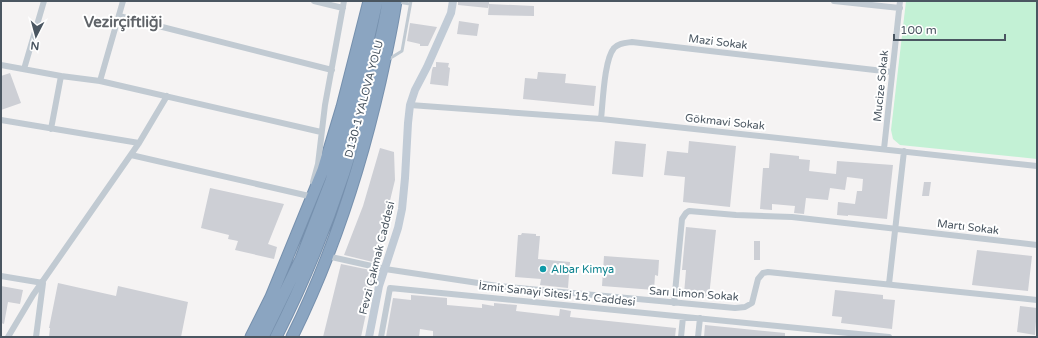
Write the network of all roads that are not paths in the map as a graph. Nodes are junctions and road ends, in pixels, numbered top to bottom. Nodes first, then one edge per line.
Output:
1 (44, 1) edge
2 (123, 1) edge
3 (314, 1) edge
4 (344, 1) edge
5 (368, 1) edge
6 (377, 1) edge
7 (393, 1) edge
8 (453, 1) edge
9 (834, 1) edge
10 (900, 1) edge
11 (410, 2) edge
12 (343, 8) junction
13 (900, 8) junction
14 (119, 16) junction
15 (385, 62) junction
16 (1, 65) edge
17 (24, 69) junction
18 (332, 70) junction
19 (892, 72) junction
20 (61, 76) junction
21 (100, 81) junction
22 (167, 96) junction
23 (410, 105) junction
24 (601, 118) junction
25 (1, 120) edge
26 (50, 129) junction
27 (321, 132) junction
28 (139, 143) junction
29 (884, 149) junction
30 (904, 151) junction
31 (131, 155) junction
32 (1037, 166) edge
33 (332, 194) junction
34 (309, 196) junction
35 (896, 228) junction
36 (297, 233) junction
37 (1037, 245) edge
38 (327, 256) junction
39 (385, 269) junction
40 (1, 276) edge
41 (43, 283) junction
42 (889, 284) junction
43 (1037, 300) edge
44 (674, 303) junction
45 (683, 316) junction
46 (700, 318) junction
47 (8, 337) edge
48 (36, 337) edge
49 (251, 337) edge
50 (264, 337) edge
51 (276, 337) edge
52 (292, 337) edge
53 (369, 337) edge
54 (381, 337) edge
55 (681, 337) edge
56 (698, 337) edge
57 (889, 337) edge

1 - 17 street
2 - 14 street
3 - 12 street
4 - 12 street
5 - 36 highway
6 - 33 highway
7 - 11 lane
7 - 15 highway
7 - 33 highway, D130-1 YALOVA YOLU
8 - 23 street, Fevzi Çakmak Caddesi
9 - 13 street
10 - 13 street, Mucize Sokak
11 - 15 lane
12 - 18 street
13 - 19 street, Mucize Sokak
14 - 18 street
14 - 21 street
15 - 38 highway
16 - 17 street
17 - 20 street
18 - 27 street
19 - 24 street, Mazi Sokak
19 - 29 street, Mucize Sokak
20 - 21 street
20 - 26 street
21 - 22 street
22 - 27 street
22 - 28 street
23 - 24 street, Gökmavi Sokak
23 - 39 street, Fevzi Çakmak Caddesi
24 - 29 street, Gökmavi Sokak
25 - 26 street
26 - 28 street
27 - 34 street
28 - 31 street
29 - 30 street, Gökmavi Sokak
30 - 32 street, Gökmavi Sokak
30 - 35 street
31 - 34 street
31 - 41 street
33 - 50 highway
33 - 51 highway
34 - 36 street
35 - 37 street, Martı Sokak
35 - 42 street
35 - 44 street, Martı Sokak
36 - 49 highway
38 - 39 street, Sarı Limon Sokak
38 - 52 highway
39 - 44 street, Sarı Limon Sokak
39 - 53 street, Fevzi Çakmak Caddesi
40 - 41 street
41 - 47 street
41 - 48 street
42 - 43 street, Sarı Limon Sokak
42 - 44 street, Sarı Limon Sokak
45 - 46 street, İzmit Sanayi Sitesi 15. Caddesi
45 - 54 street, İzmit Sanayi Sitesi 15. Caddesi
45 - 55 street
46 - 56 street
46 - 57 street, İzmit Sanayi Sitesi 15. Caddesi

